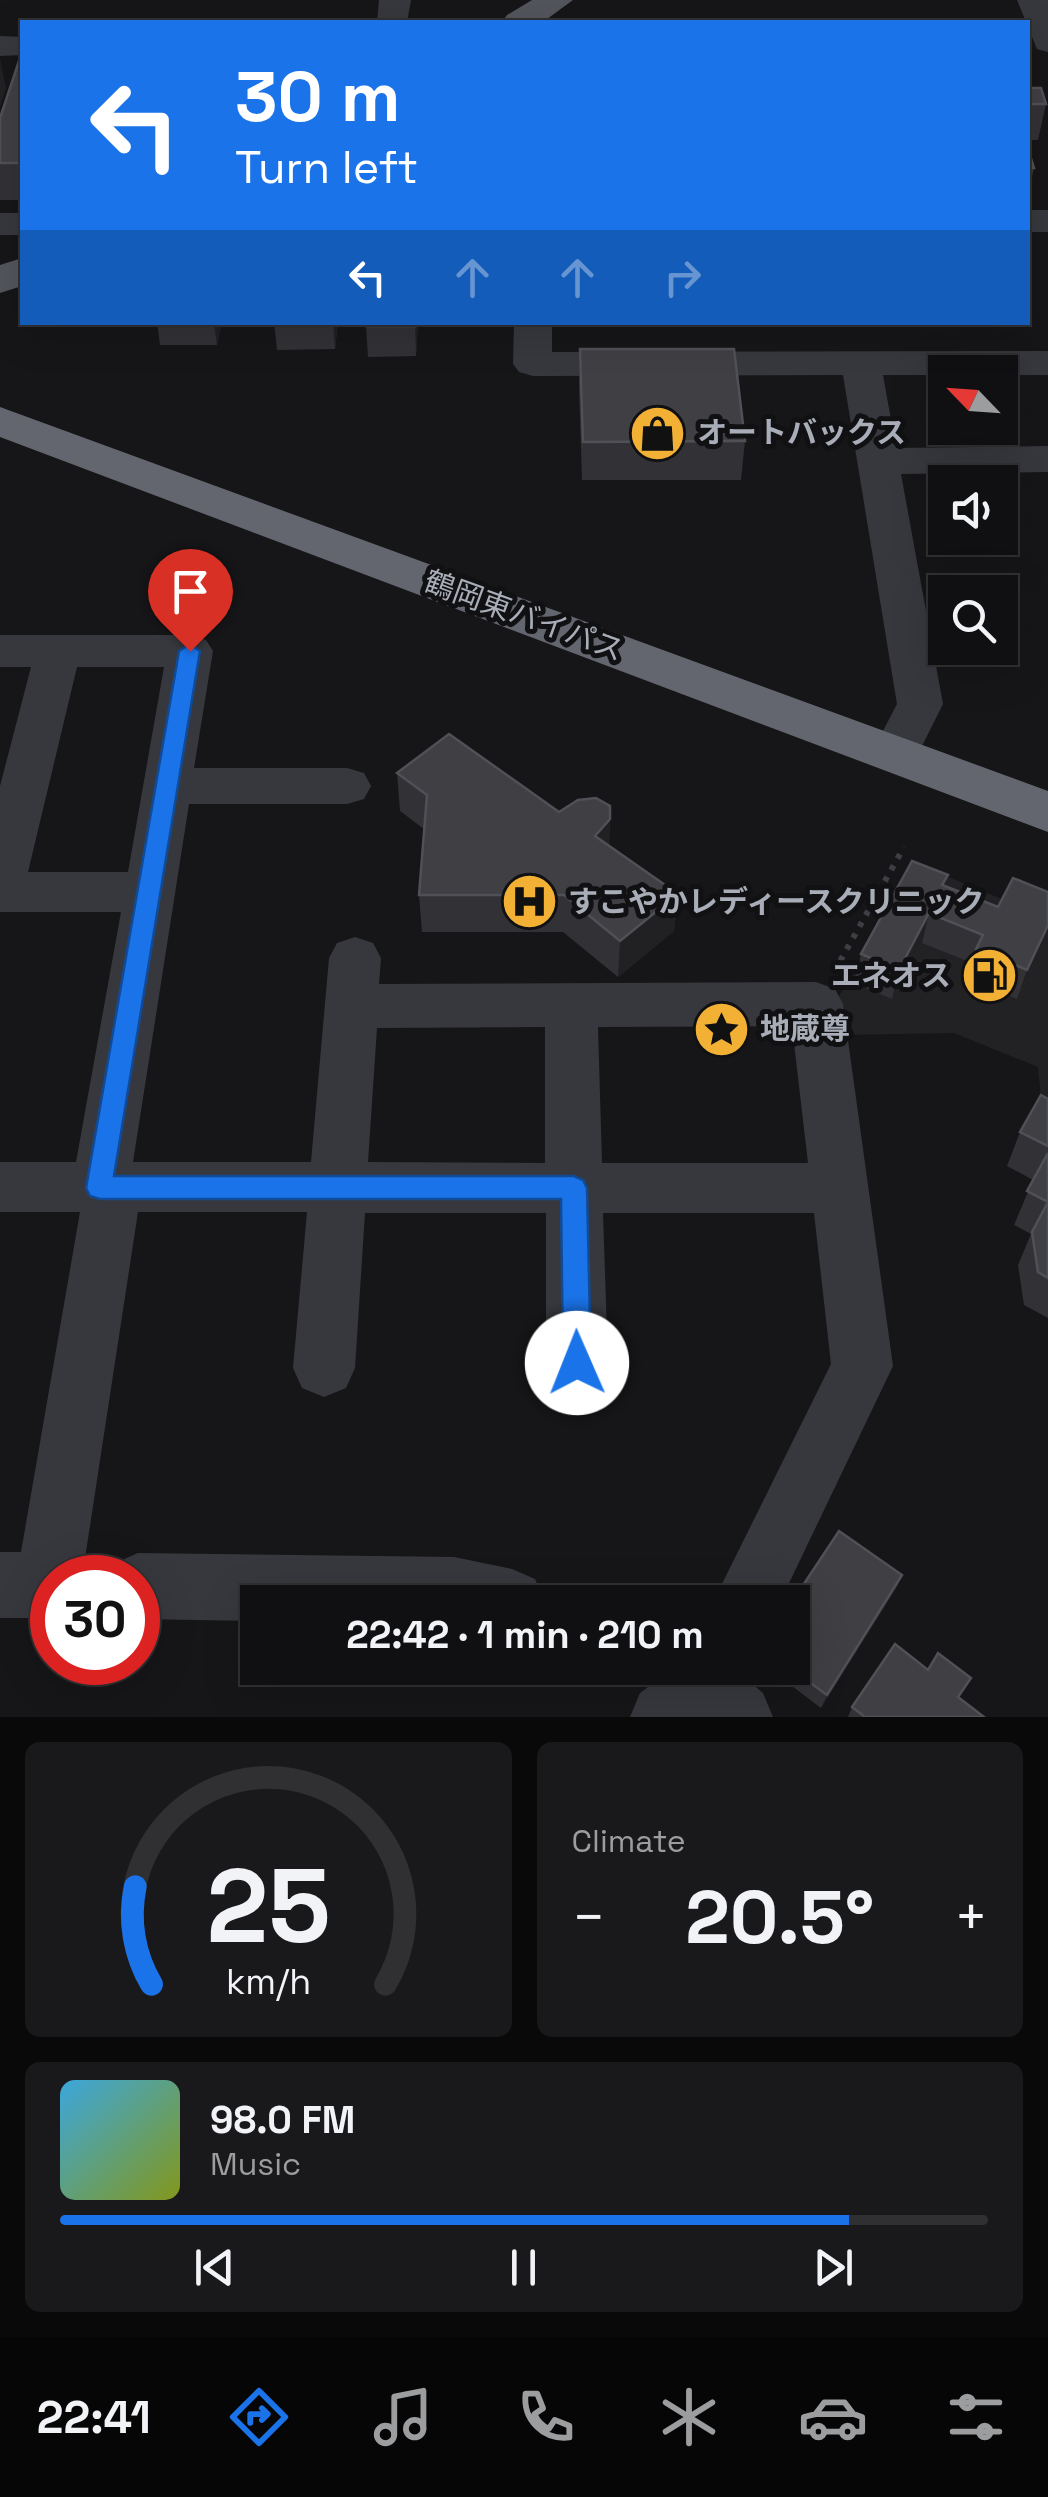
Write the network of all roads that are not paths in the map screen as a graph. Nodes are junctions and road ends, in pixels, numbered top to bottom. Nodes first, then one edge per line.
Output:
1 (1032, 0) edge
2 (1048, 42) edge
3 (533, 325) edge
4 (861, 363) junction
5 (1048, 363) edge
6 (0, 421) edge
7 (1048, 459) edge
8 (878, 461) junction
9 (0, 651) edge
10 (58, 651) junction
11 (896, 754) junction
12 (167, 786) junction
13 (347, 786) dead end
14 (1048, 812) edge
15 (0, 882) edge
16 (0, 892) edge
17 (149, 892) junction
18 (571, 1005) junction
19 (0, 1188) edge
20 (106, 1188) junction
21 (338, 1188) junction
22 (574, 1188) junction
23 (840, 1188) junction
24 (577, 1363) dead end
25 (324, 1368) dead end
26 (39, 1555) edge
27 (754, 1585) edge
28 (160, 1586) edge
29 (240, 1587) edge

1 - 2 street
3 - 4 street
4 - 5 street
4 - 8 street
6 - 11 highway, 鶴岡東バイパス
7 - 8 street
8 - 11 street
9 - 10 street
10 - 12 street
10 - 15 street
11 - 14 highway, 鶴岡東バイパス
12 - 13 street
12 - 17 street
16 - 17 street
17 - 20 street
18 - 21 street
18 - 22 street
18 - 23 street
19 - 20 street
20 - 21 street
20 - 26 street
21 - 22 street
21 - 25 street
22 - 23 street
22 - 24 street
23 - 27 street
28 - 29 street

